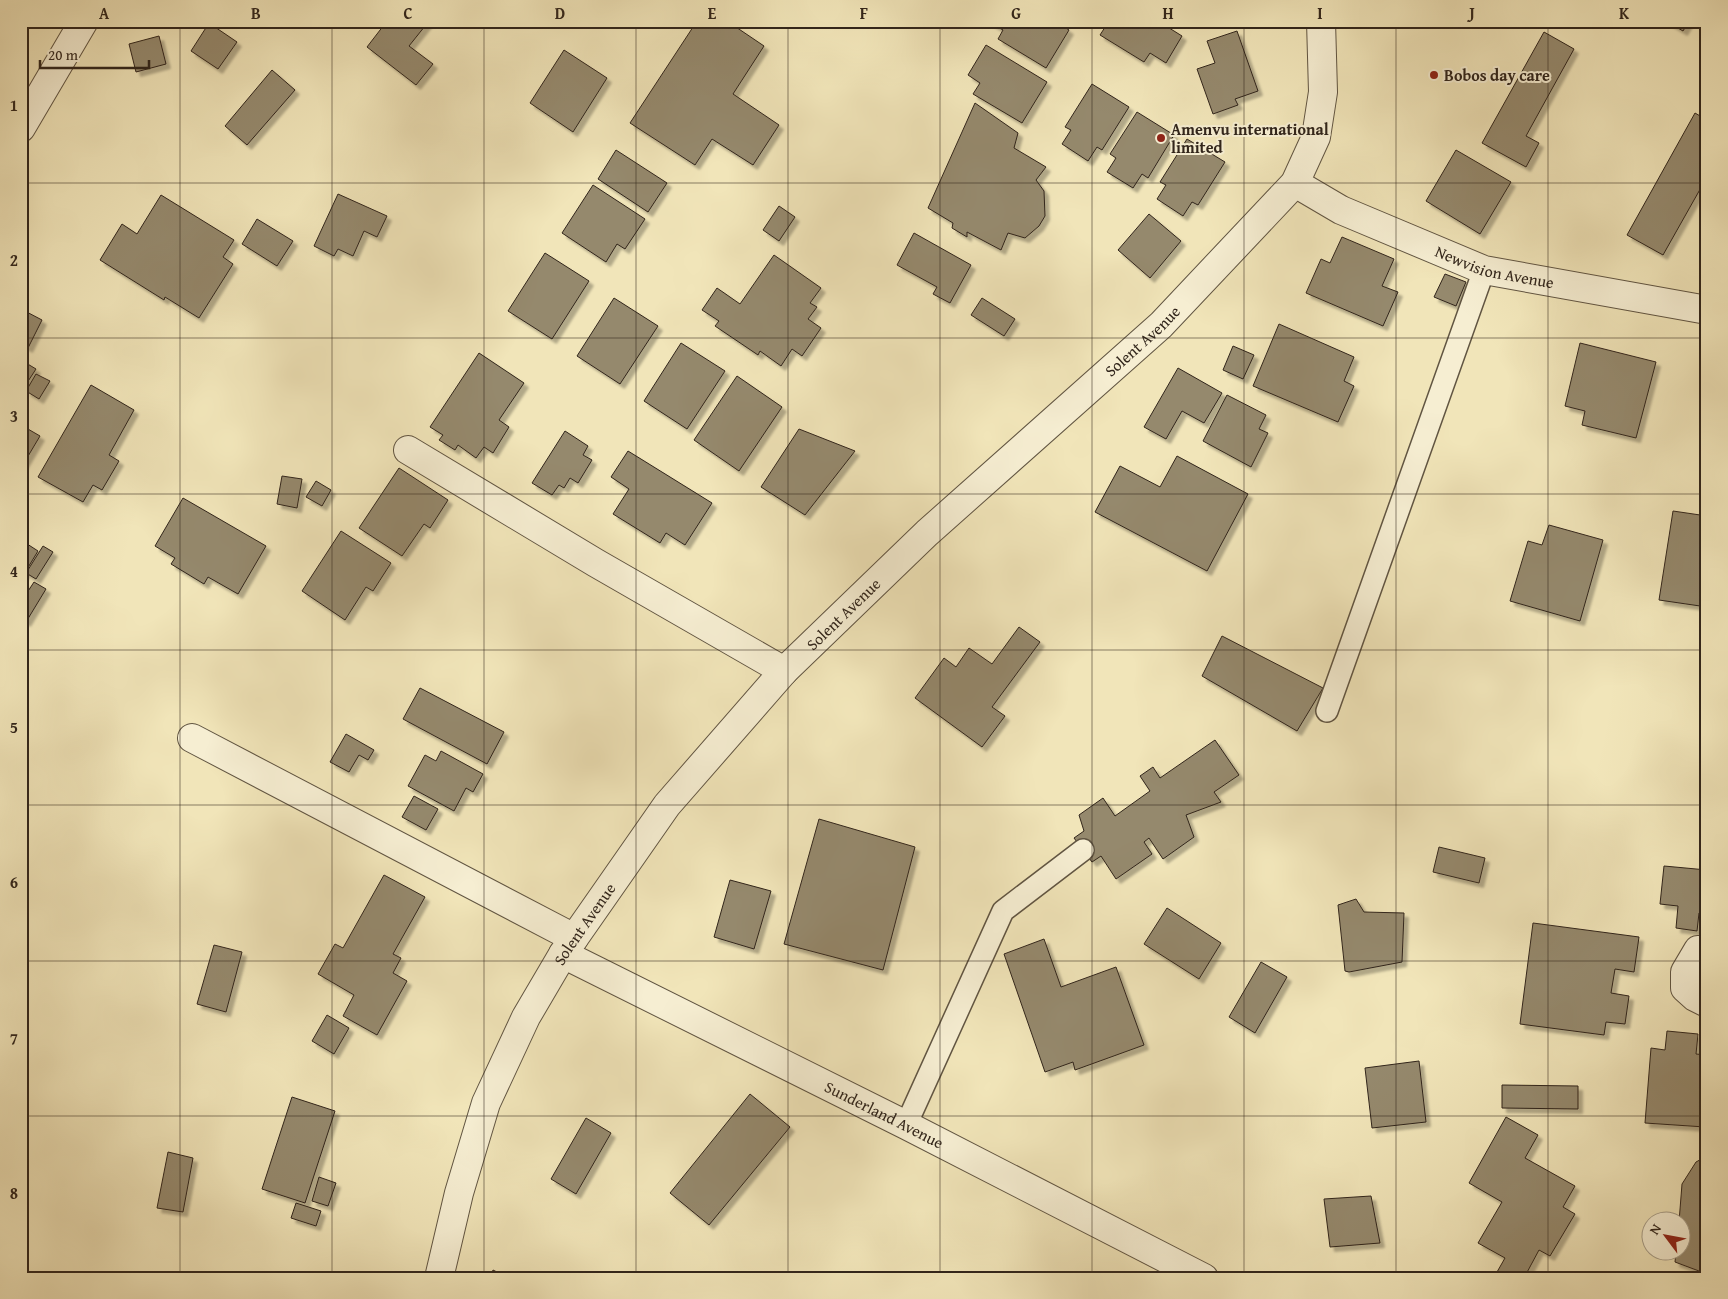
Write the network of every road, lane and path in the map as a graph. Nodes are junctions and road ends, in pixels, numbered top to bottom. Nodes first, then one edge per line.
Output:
1 (84, 21) edge
2 (1321, 21) edge
3 (21, 128) edge
4 (1294, 184) junction
5 (1484, 270) junction
6 (1707, 310) edge
7 (408, 450) dead end
8 (784, 671) junction
9 (1328, 711) dead end
10 (192, 738) dead end
11 (1083, 850) dead end
12 (569, 946) junction
13 (1707, 951) edge
14 (1707, 1003) edge
15 (906, 1125) junction
16 (439, 1278) edge
17 (1204, 1278) edge

1 - 3 street
2 - 4 street, Solent Avenue
4 - 5 street, Newvision Avenue
4 - 8 street, Solent Avenue
5 - 6 street, Newvision Avenue
5 - 9 lane
7 - 8 street
8 - 12 street, Solent Avenue
10 - 12 street, Sunderland Avenue
11 - 15 lane
12 - 15 street, Sunderland Avenue
12 - 16 street, Solent Avenue
13 - 14 street
15 - 17 street, Sunderland Avenue

